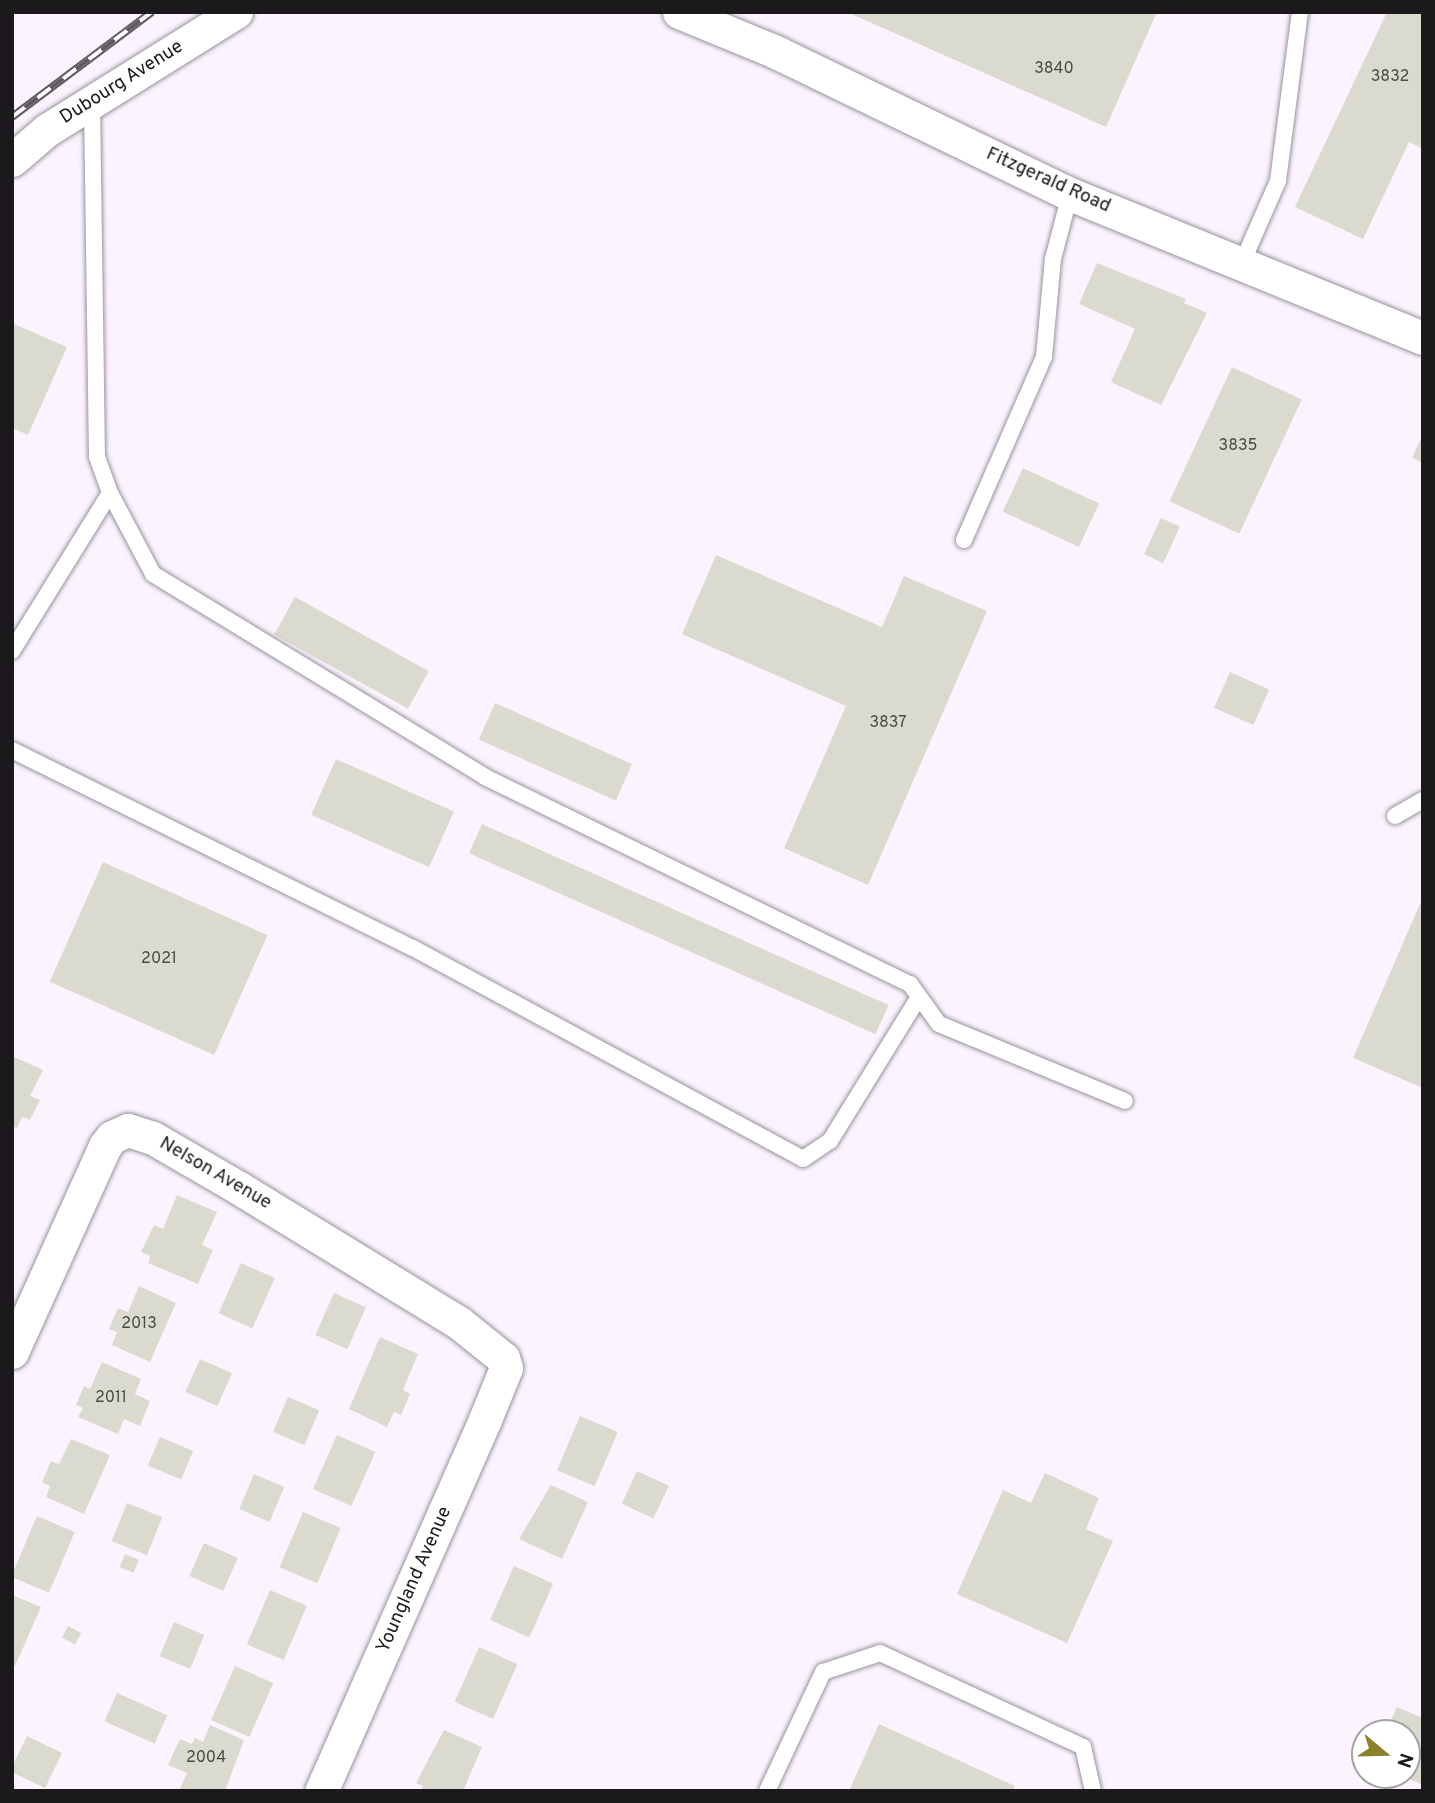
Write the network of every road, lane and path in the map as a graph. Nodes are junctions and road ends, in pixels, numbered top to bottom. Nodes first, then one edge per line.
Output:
1 (236, 12) edge
2 (679, 12) edge
3 (1300, 12) edge
4 (92, 101) junction
5 (12, 160) edge
6 (1070, 194) junction
7 (1242, 263) junction
8 (1423, 338) edge
9 (110, 493) junction
10 (964, 540) dead end
11 (12, 651) edge
12 (12, 750) edge
13 (1423, 800) edge
14 (1395, 816) dead end
15 (919, 997) junction
16 (1125, 1101) dead end
17 (12, 1352) edge
18 (506, 1368) joint
19 (321, 1791) edge
20 (767, 1791) edge
21 (1093, 1791) edge

1 - 4 street, Dubourg Avenue
2 - 6 street, Fitzgerald Road
3 - 7 lane
4 - 5 street, Dubourg Avenue
4 - 9 lane
6 - 7 street, Fitzgerald Road
6 - 10 lane
7 - 8 street, Fitzgerald Road
9 - 11 lane
9 - 15 lane
12 - 15 lane
13 - 14 lane
15 - 16 lane
17 - 18 street, Nelson Avenue
18 - 19 street, Youngland Avenue
20 - 21 lane

